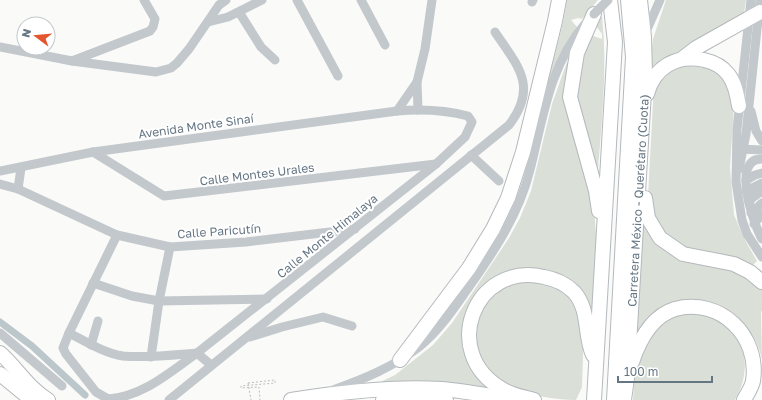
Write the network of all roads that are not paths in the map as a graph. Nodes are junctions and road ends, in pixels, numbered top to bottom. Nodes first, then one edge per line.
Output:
1 (144, 0) edge
2 (212, 0) edge
3 (226, 0) edge
4 (262, 0) edge
5 (297, 0) edge
6 (361, 0) edge
7 (432, 0) edge
8 (439, 0) edge
9 (559, 0) edge
10 (608, 0) edge
11 (628, 0) edge
12 (640, 0) edge
13 (660, 0) edge
14 (751, 0) edge
15 (217, 9) junction
16 (432, 10) junction
17 (756, 10) edge
18 (239, 12) junction
19 (594, 14) joint
20 (223, 17) junction
21 (208, 22) junction
22 (584, 29) junction
23 (495, 32) dead end
24 (644, 37) junction
25 (385, 45) dead end
26 (0, 48) edge
27 (683, 58) junction
28 (275, 60) dead end
29 (72, 61) junction
30 (338, 76) dead end
31 (418, 82) junction
32 (744, 105) junction
33 (644, 108) junction
34 (418, 110) junction
35 (397, 111) junction
36 (762, 141) edge
37 (740, 149) junction
38 (762, 150) edge
39 (93, 152) junction
40 (471, 155) junction
41 (762, 159) edge
42 (436, 164) junction
43 (21, 168) junction
44 (0, 171) edge
45 (762, 173) edge
46 (640, 177) junction
47 (746, 180) junction
48 (499, 181) dead end
49 (762, 183) edge
50 (0, 184) edge
51 (18, 189) junction
52 (746, 191) junction
53 (762, 192) edge
54 (749, 203) junction
55 (762, 203) edge
56 (751, 213) junction
57 (762, 214) edge
58 (355, 229) junction
59 (759, 231) edge
60 (117, 235) junction
61 (170, 247) junction
62 (762, 257) edge
63 (762, 282) edge
64 (94, 283) junction
65 (620, 287) junction
66 (600, 293) junction
67 (267, 299) junction
68 (159, 301) junction
69 (98, 321) dead end
70 (352, 326) dead end
71 (0, 333) edge
72 (68, 333) junction
73 (245, 339) junction
74 (91, 345) junction
75 (0, 352) edge
76 (197, 353) junction
77 (151, 357) junction
78 (400, 360) junction
79 (596, 362) junction
80 (211, 365) junction
81 (0, 374) edge
82 (627, 378) junction
83 (62, 386) dead end
84 (317, 396) junction
85 (594, 398) edge
86 (619, 399) edge
87 (39, 400) edge
88 (48, 400) edge
89 (169, 400) edge
90 (291, 400) edge
91 (383, 400) edge
92 (446, 400) edge
93 (515, 400) edge
94 (534, 400) edge
95 (744, 400) edge

1 - 29 street
2 - 15 street
3 - 15 street
4 - 18 street
5 - 30 street
6 - 25 street
7 - 16 street
8 - 16 street
9 - 78 highway
10 - 19 street, bridge
10 - 66 highway
11 - 65 highway, Carretera México - Querétaro (Cuota)
12 - 24 highway, Carretera México - Querétaro (Cuota)
13 - 24 street
14 - 17 street
15 - 20 street
15 - 21 street
16 - 31 street
17 - 27 highway
17 - 32 street
18 - 20 street
18 - 28 street
19 - 22 highway
20 - 21 street
21 - 29 street
22 - 66 highway
22 - 78 street
23 - 40 street
24 - 33 highway, Carretera México - Querétaro (Cuota)
26 - 29 street
27 - 32 highway
27 - 33 highway
31 - 34 street
31 - 35 street
32 - 36 street
32 - 37 street
33 - 46 highway, Carretera México - Querétaro (Cuota)
34 - 35 street, Calle Monte Himalaya
34 - 42 street, Calle Monte Himalaya
35 - 39 street, Avenida Monte Sinaí
37 - 38 street
37 - 62 street
39 - 42 street, Calle Montes Urales
39 - 43 street, Avenida Monte Sinaí
40 - 48 street
40 - 73 street
41 - 47 street
42 - 58 street, Calle Monte Himalaya
43 - 44 street, Avenida Monte Sinaí
43 - 51 street
45 - 47 street
46 - 63 highway
46 - 65 highway
46 - 82 highway, Carretera México - Querétaro (Cuota)
47 - 52 street
49 - 52 street
50 - 51 street, Calle Paricutín
51 - 60 street, Calle Paricutín
52 - 54 street
53 - 54 street
54 - 56 street
55 - 56 street
56 - 59 street
57 - 59 street
58 - 61 street, Calle Paricutín
58 - 67 street, Calle Monte Himalaya
60 - 61 street, Calle Paricutín
60 - 64 street
61 - 68 street
64 - 68 street
64 - 72 street
65 - 86 highway, Carretera México - Querétaro (Cuota)
66 - 79 highway
67 - 68 street
67 - 76 street, Calle Monte Himalaya
68 - 77 street
69 - 74 street
70 - 73 street
71 - 83 street
72 - 74 street
72 - 76 street, Calle Monte Himalaya
73 - 80 street
74 - 77 street
75 - 88 highway
76 - 77 street
76 - 80 street
78 - 84 street
79 - 85 highway
79 - 94 highway
80 - 89 street
81 - 87 highway
82 - 86 highway, Carretera México - Querétaro (Cuota)
82 - 95 highway
84 - 90 highway
84 - 93 highway
91 - 92 highway

